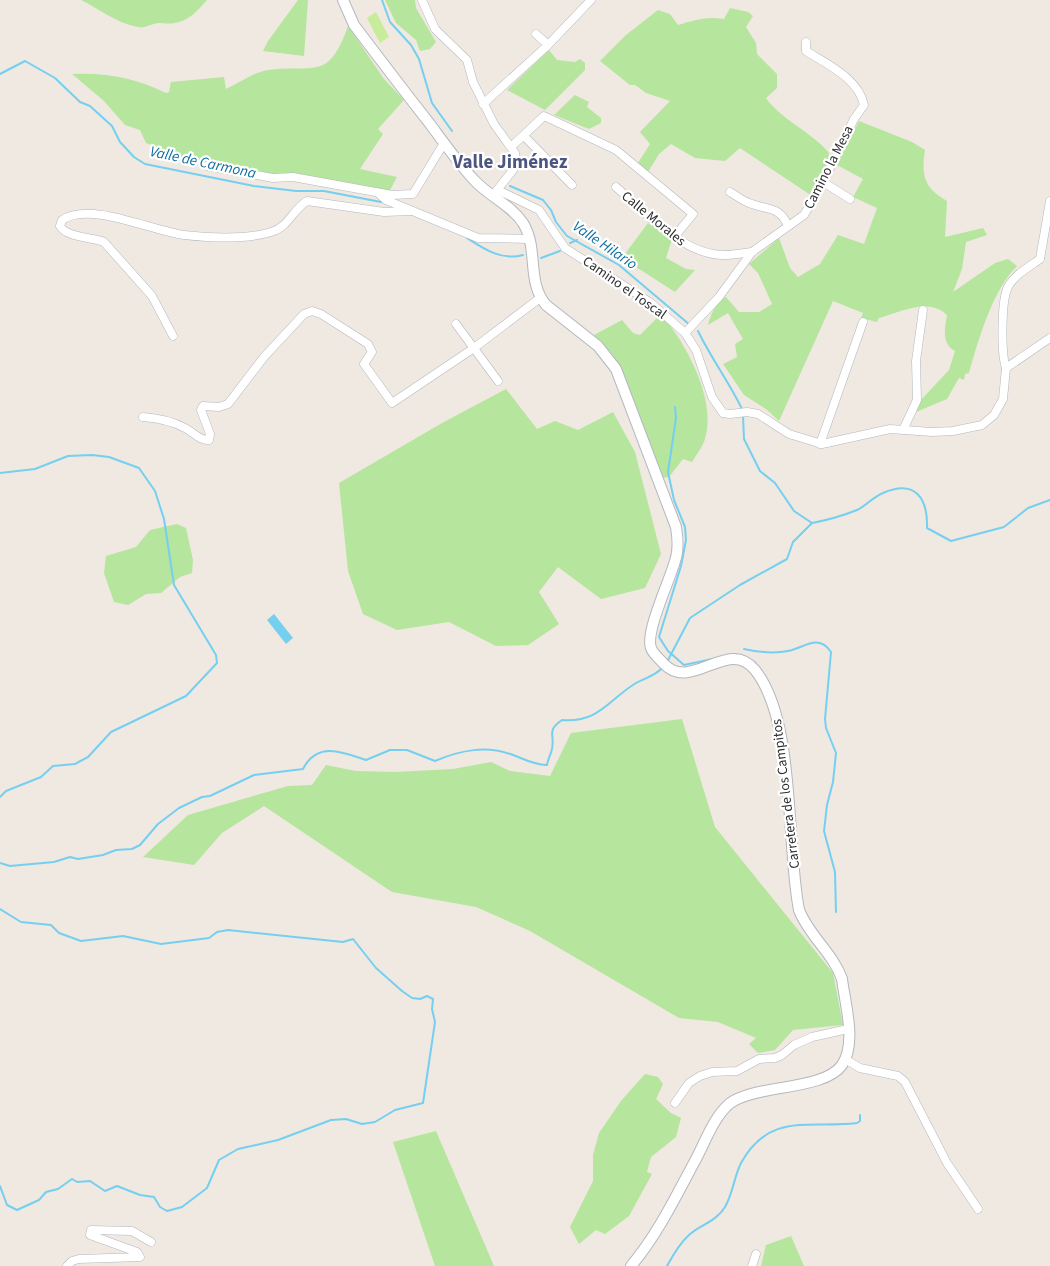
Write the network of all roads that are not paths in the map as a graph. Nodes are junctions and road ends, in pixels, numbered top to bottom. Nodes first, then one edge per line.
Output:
1 (343, 0) edge
2 (422, 0) edge
3 (592, 0) edge
4 (536, 34) dead end
5 (806, 42) dead end
6 (548, 45) junction
7 (484, 104) junction
8 (524, 136) junction
9 (444, 143) junction
10 (511, 147) junction
11 (207, 166) dead end
12 (823, 182) junction
13 (572, 185) dead end
14 (616, 187) dead end
15 (377, 192) junction
16 (730, 192) dead end
17 (495, 193) junction
18 (850, 199) dead end
19 (1050, 201) edge
20 (412, 212) junction
21 (788, 226) junction
22 (675, 236) junction
23 (530, 239) junction
24 (752, 252) junction
25 (540, 298) junction
26 (924, 310) dead end
27 (863, 322) dead end
28 (456, 324) dead end
29 (685, 333) junction
30 (173, 336) dead end
31 (1050, 338) edge
32 (474, 348) junction
33 (1006, 368) junction
34 (498, 381) dead end
35 (143, 417) dead end
36 (902, 430) junction
37 (820, 444) junction
38 (848, 1029) junction
39 (845, 1059) junction
40 (675, 1103) dead end
41 (978, 1209) dead end
42 (152, 1242) dead end
43 (756, 1254) dead end
44 (67, 1266) edge
45 (631, 1266) edge
46 (752, 1266) edge

1 - 9 main road
2 - 7 street
3 - 6 street
4 - 6 street
5 - 12 street, Camino la Mesa
6 - 7 street
7 - 10 street
8 - 10 street
8 - 13 street
8 - 22 street
9 - 15 street
9 - 17 main road
10 - 17 street
11 - 15 street
12 - 18 street
12 - 21 street, Camino la Mesa
14 - 22 street, Calle Morales
15 - 20 street
16 - 21 street
17 - 23 main road
17 - 29 street, Camino el Toscal
19 - 33 street
20 - 23 street
20 - 30 street
21 - 24 street, Camino la Mesa
22 - 24 street, Calle Morales
23 - 25 main road
24 - 29 street, Camino la Mesa
25 - 32 street
25 - 38 main road, Carretera de los Campitos
26 - 36 street
27 - 37 street
28 - 32 street
29 - 37 street, Camino el Toscal
31 - 33 street
32 - 34 street
32 - 35 street
33 - 36 street
36 - 37 street
38 - 39 main road, Carretera de los Campitos
38 - 40 street
39 - 41 street
39 - 45 main road
42 - 44 street
43 - 46 street

